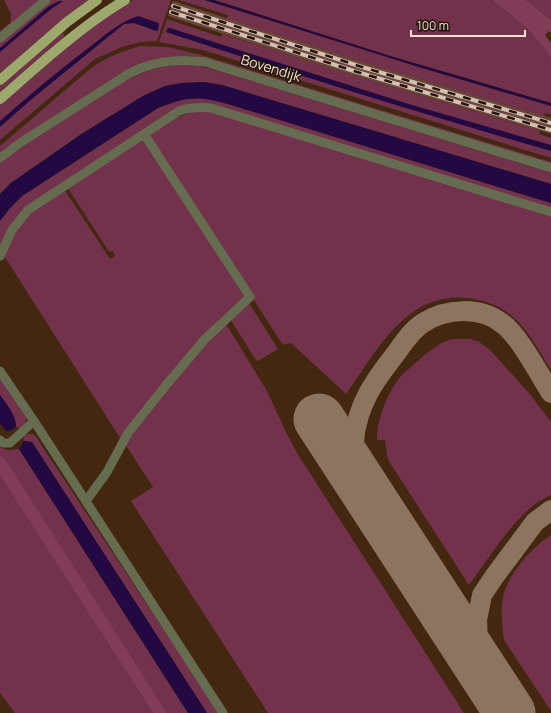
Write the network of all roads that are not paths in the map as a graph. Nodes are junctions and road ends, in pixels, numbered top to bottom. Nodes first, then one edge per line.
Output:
1 (46, 0) edge
2 (97, 0) edge
3 (125, 0) edge
4 (0, 38) edge
5 (0, 80) edge
6 (0, 99) edge
7 (144, 134) junction
8 (0, 158) edge
9 (551, 168) edge
10 (551, 212) edge
11 (0, 256) edge
12 (0, 371) edge
13 (34, 421) junction
14 (0, 440) edge
15 (86, 501) junction
16 (223, 713) edge

1 - 4 street
2 - 5 main road
3 - 6 main road
7 - 10 street
7 - 11 street
7 - 15 street
8 - 9 street, Bovendijk
12 - 13 street
13 - 14 street
13 - 15 street
15 - 16 street

